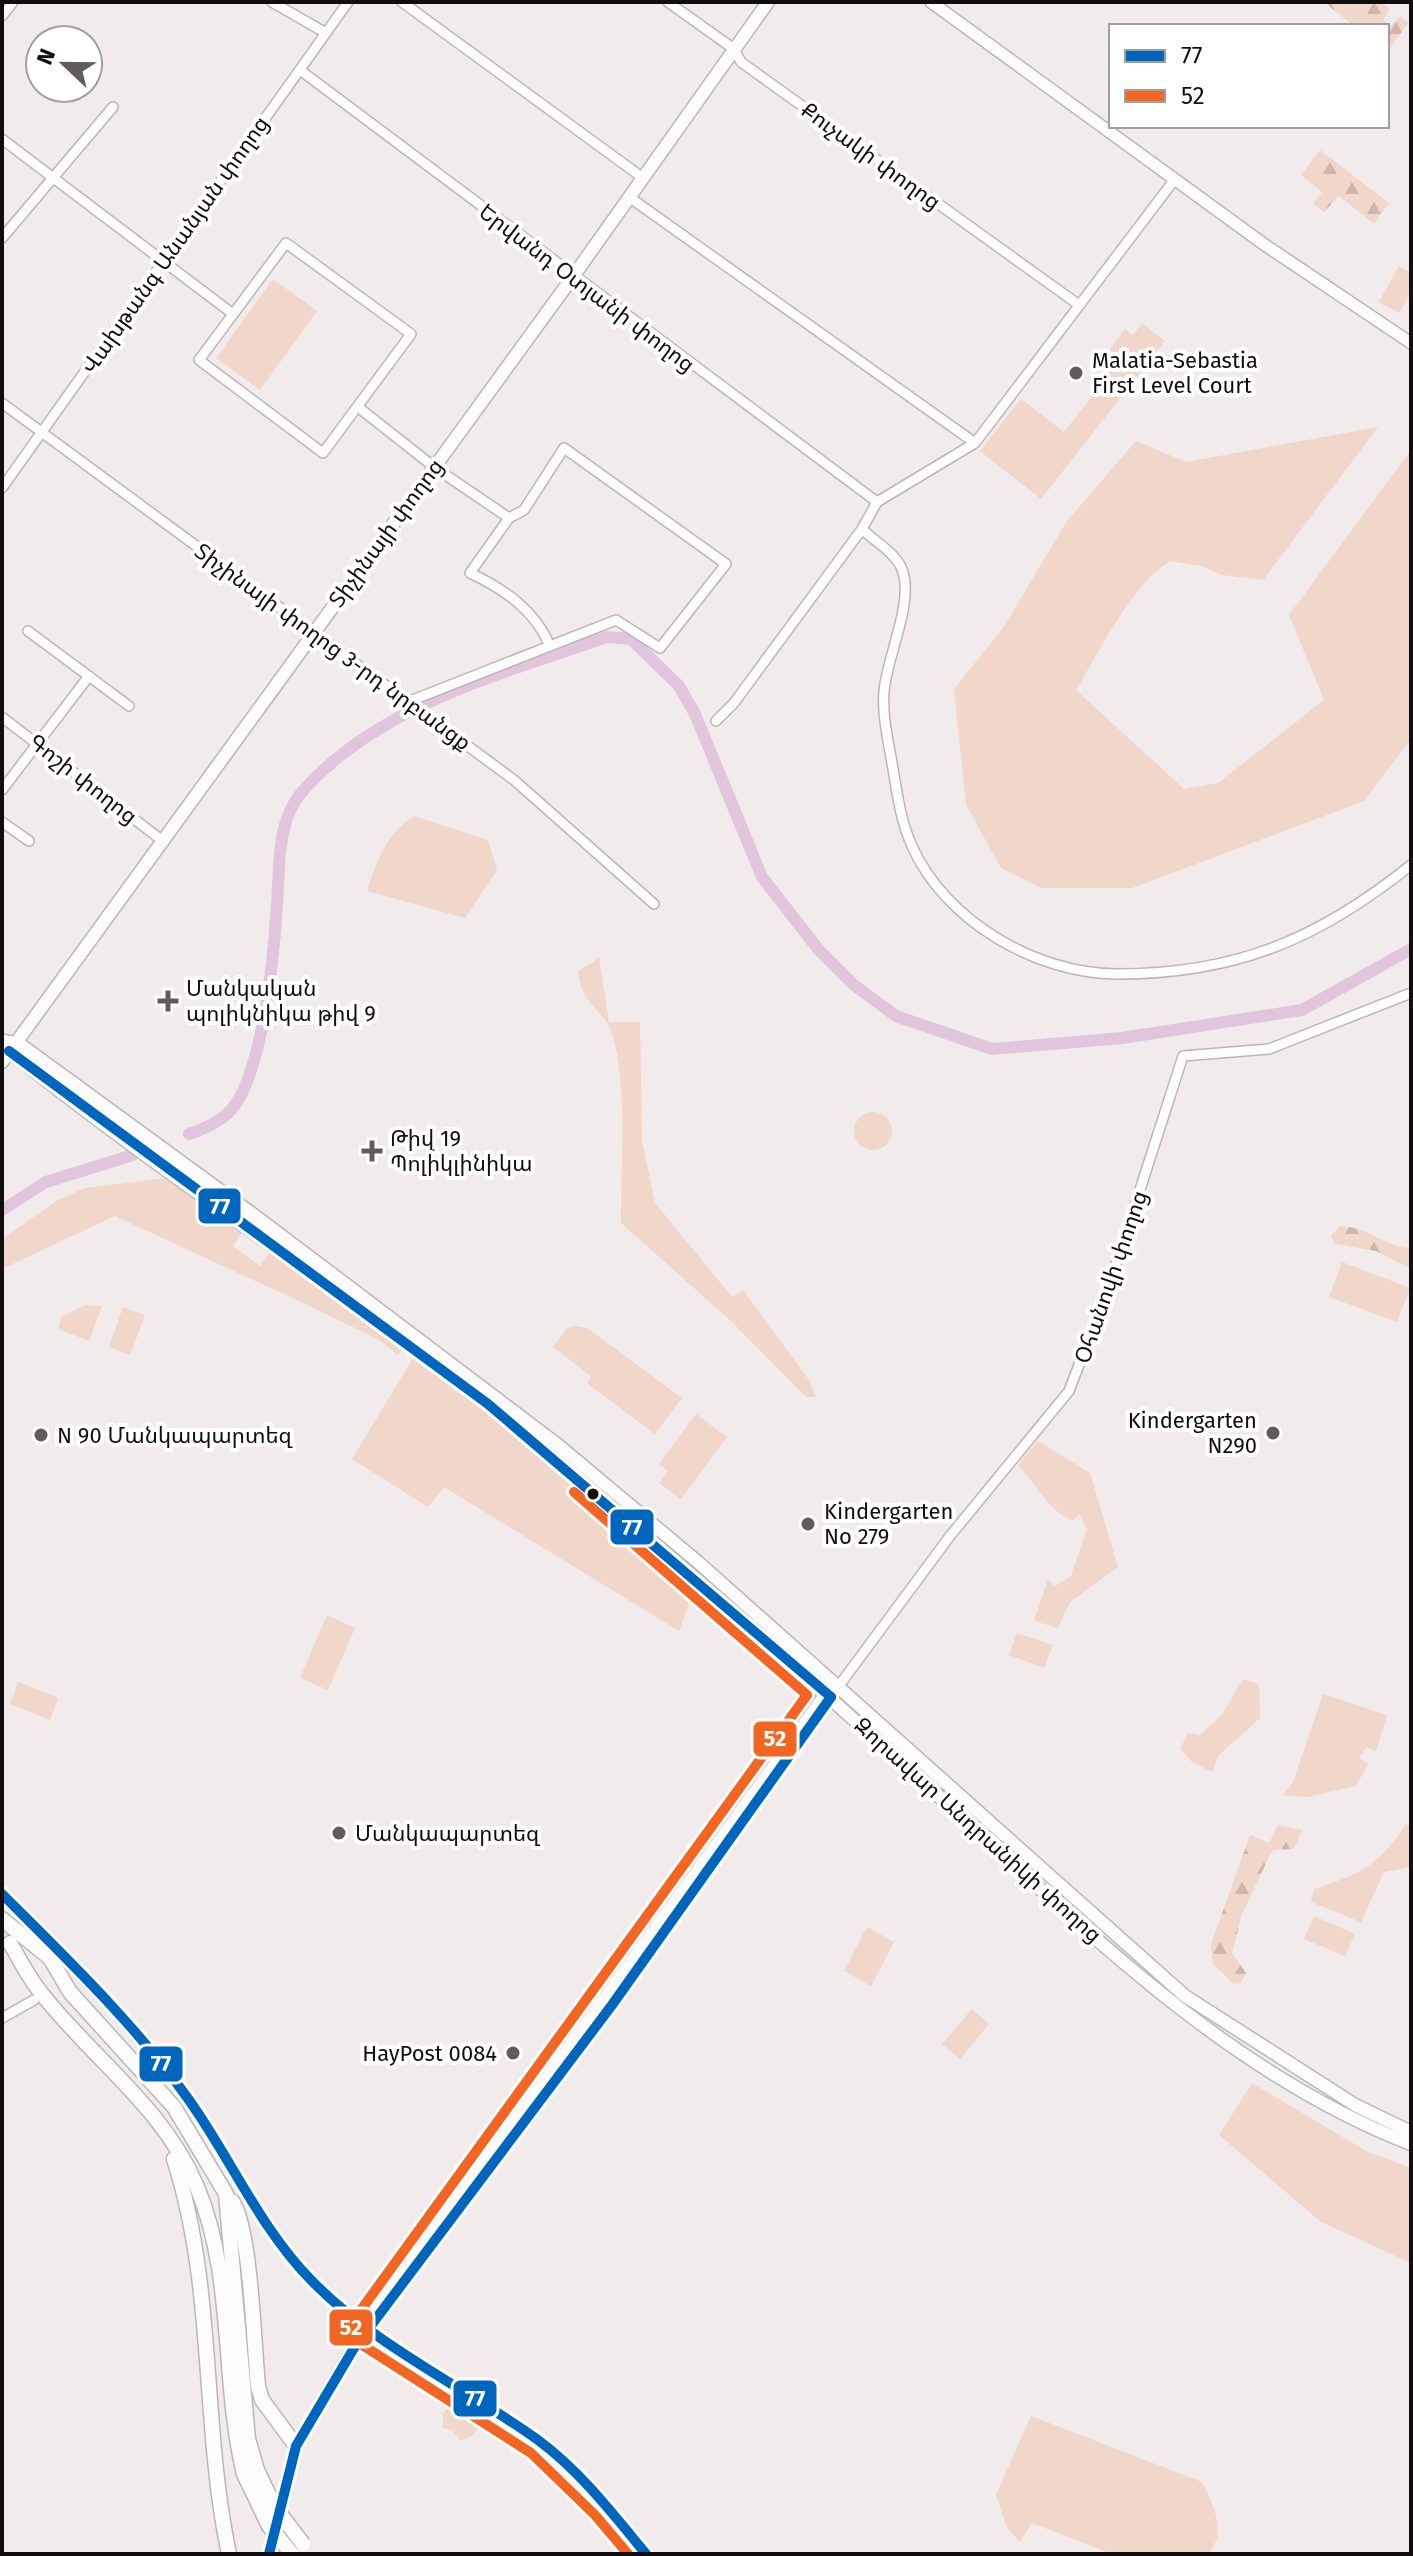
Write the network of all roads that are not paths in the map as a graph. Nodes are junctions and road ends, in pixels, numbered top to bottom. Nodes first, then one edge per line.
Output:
1 (13, 2) edge
2 (272, 2) edge
3 (348, 2) edge
4 (402, 2) edge
5 (668, 2) edge
6 (768, 2) edge
7 (931, 2) edge
8 (2, 16) edge
9 (326, 33) junction
10 (734, 49) junction
11 (300, 70) junction
12 (113, 107) dead end
13 (2, 139) edge
14 (50, 178) junction
15 (643, 178) junction
16 (1175, 179) junction
17 (629, 197) junction
18 (2, 238) edge
19 (162, 261) junction
20 (572, 278) junction
21 (1079, 305) junction
22 (233, 314) junction
23 (1411, 343) edge
24 (2, 403) edge
25 (358, 407) junction
26 (42, 434) junction
27 (975, 443) junction
28 (434, 467) junction
29 (2, 488) edge
30 (877, 502) junction
31 (509, 518) junction
32 (862, 529) junction
33 (28, 631) dead end
34 (315, 633) junction
35 (550, 646) junction
36 (89, 676) junction
37 (410, 701) junction
38 (129, 706) dead end
39 (2, 717) edge
40 (716, 721) dead end
41 (38, 744) junction
42 (2, 790) edge
43 (2, 822) edge
44 (29, 841) dead end
45 (164, 842) junction
46 (1411, 865) edge
47 (654, 904) dead end
48 (1411, 993) edge
49 (6, 1047) edge
50 (832, 1690) junction
51 (2, 1894) edge
52 (2, 1919) edge
53 (6, 1939) edge
54 (50, 1958) junction
55 (72, 1973) junction
56 (34, 2000) dead end
57 (2, 2018) edge
58 (1411, 2132) edge
59 (167, 2136) junction
60 (1411, 2144) edge
61 (226, 2194) junction
62 (366, 2330) junction
63 (296, 2446) junction
64 (250, 2472) junction
65 (303, 2551) edge
66 (229, 2554) edge
67 (269, 2554) edge
68 (646, 2554) edge

1 - 8 street
2 - 9 street
3 - 9 street, Վախթանգ Անանյան փողոց
4 - 15 street
5 - 10 street, Քուչակի փողոց
6 - 10 main road, Տիչինայի փողոց
7 - 16 street
9 - 11 street, Վախթանգ Անանյան փողոց
10 - 15 main road, Տիչինայի փողոց
10 - 21 street, Քուչակի փողոց
11 - 19 street, Վախթանգ Անանյան փողոց
11 - 20 street, Երվանդ Օտյանի փողոց
12 - 14 street
13 - 14 street
14 - 18 street
14 - 19 street
15 - 17 main road, Տիչինայի փողոց
16 - 21 street
16 - 23 street
17 - 20 main road, Տիչինայի փողոց
17 - 27 street
19 - 22 street
19 - 26 street, Վախթանգ Անանյան փողոց
20 - 28 main road, Տիչինայի փողոց
20 - 30 street, Երվանդ Օտյանի փողոց
21 - 27 street
22 - 25 street
22 - 25 street
24 - 26 street, Տիչինայի փողոց 3-րդ նրբանցք
25 - 28 street
26 - 29 street, Վախթանգ Անանյան փողոց
26 - 34 street, Տիչինայի փողոց 3-րդ նրբանցք
27 - 30 street
28 - 31 street
28 - 34 main road, Տիչինայի փողոց
30 - 32 street
31 - 35 street
31 - 35 street
32 - 40 street
32 - 46 street
33 - 36 street
34 - 37 street, Տիչինայի փողոց 3-րդ նրբանցք
34 - 45 main road, Տիչինայի փողոց
35 - 37 street
36 - 38 street
36 - 41 street
37 - 47 street, Տիչինայի փողոց 3-րդ նրբանցք
39 - 41 street, Գոշի փողոց
41 - 42 street
41 - 45 street, Գոշի փողոց
43 - 44 street
45 - 49 main road, Տիչինայի փողոց
48 - 50 street, Օհանովի փողոց
49 - 50 main road, Զորավար Անդրանիկի փողոց
50 - 58 main road, Զորավար Անդրանիկի փողոց
50 - 60 main road, Զորավար Անդրանիկի փողոց
50 - 62 main road, Օհանովի փողոց
51 - 55 main road
52 - 54 highway
53 - 54 highway
53 - 59 highway
54 - 55 highway
54 - 61 highway
55 - 62 main road
56 - 57 street
59 - 64 highway
59 - 66 highway
61 - 63 highway
61 - 64 highway
62 - 63 main road, Օհանովի փողոց
62 - 68 main road
63 - 67 main road, Օհանովի փողոց
64 - 65 highway, bridge

